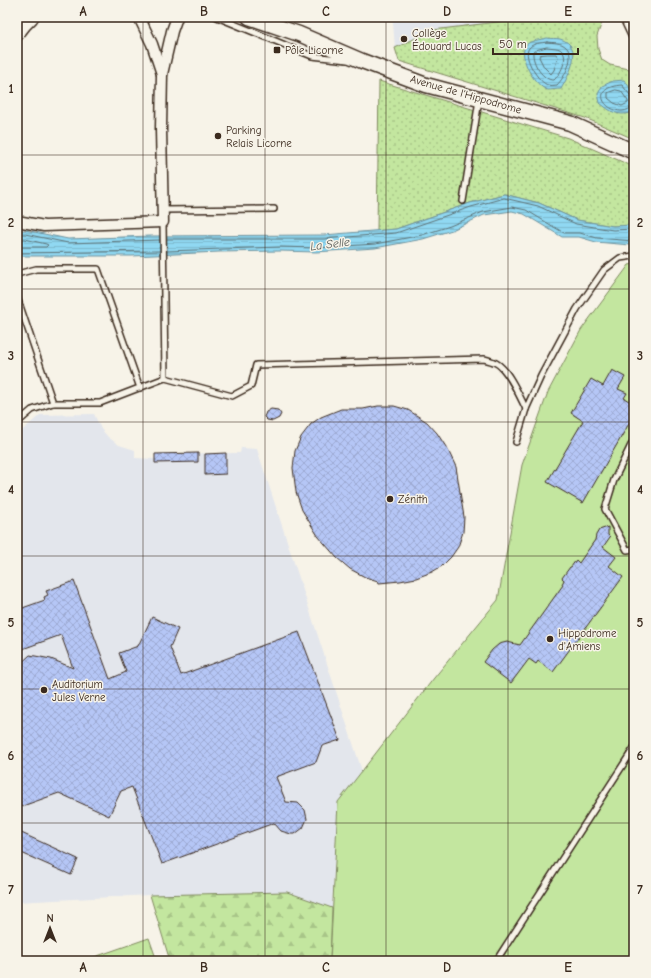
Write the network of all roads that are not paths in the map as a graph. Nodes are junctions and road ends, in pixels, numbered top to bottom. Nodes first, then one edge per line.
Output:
1 (139, 17) edge
2 (177, 17) edge
3 (217, 17) edge
4 (249, 17) edge
5 (267, 17) edge
6 (625, 17) edge
7 (299, 34) junction
8 (634, 36) edge
9 (362, 61) junction
10 (162, 74) junction
11 (479, 99) junction
12 (634, 152) edge
13 (463, 201) dead end
14 (274, 209) dead end
15 (163, 210) junction
16 (17, 221) edge
17 (163, 227) junction
18 (634, 256) edge
19 (17, 274) edge
20 (17, 297) edge
21 (165, 378) junction
22 (140, 388) junction
23 (54, 403) junction
24 (526, 409) junction
25 (17, 423) edge
26 (634, 439) edge
27 (516, 442) dead end
28 (634, 549) edge
29 (634, 748) edge
30 (496, 961) edge

1 - 10 street
2 - 10 street
3 - 9 lane
4 - 7 main road, Avenue de l'Hippodrome
5 - 7 main road, Avenue de l'Hippodrome
6 - 8 street
7 - 9 main road, Avenue de l'Hippodrome
9 - 11 main road, Avenue de l'Hippodrome
10 - 15 street
11 - 12 main road, Avenue de l'Hippodrome
11 - 13 lane
14 - 15 lane
15 - 17 street
16 - 17 street
17 - 21 lane
18 - 24 lane
19 - 22 lane
20 - 23 lane
21 - 22 lane
21 - 24 lane
22 - 23 lane
23 - 25 lane
24 - 27 lane
26 - 28 lane
29 - 30 lane

